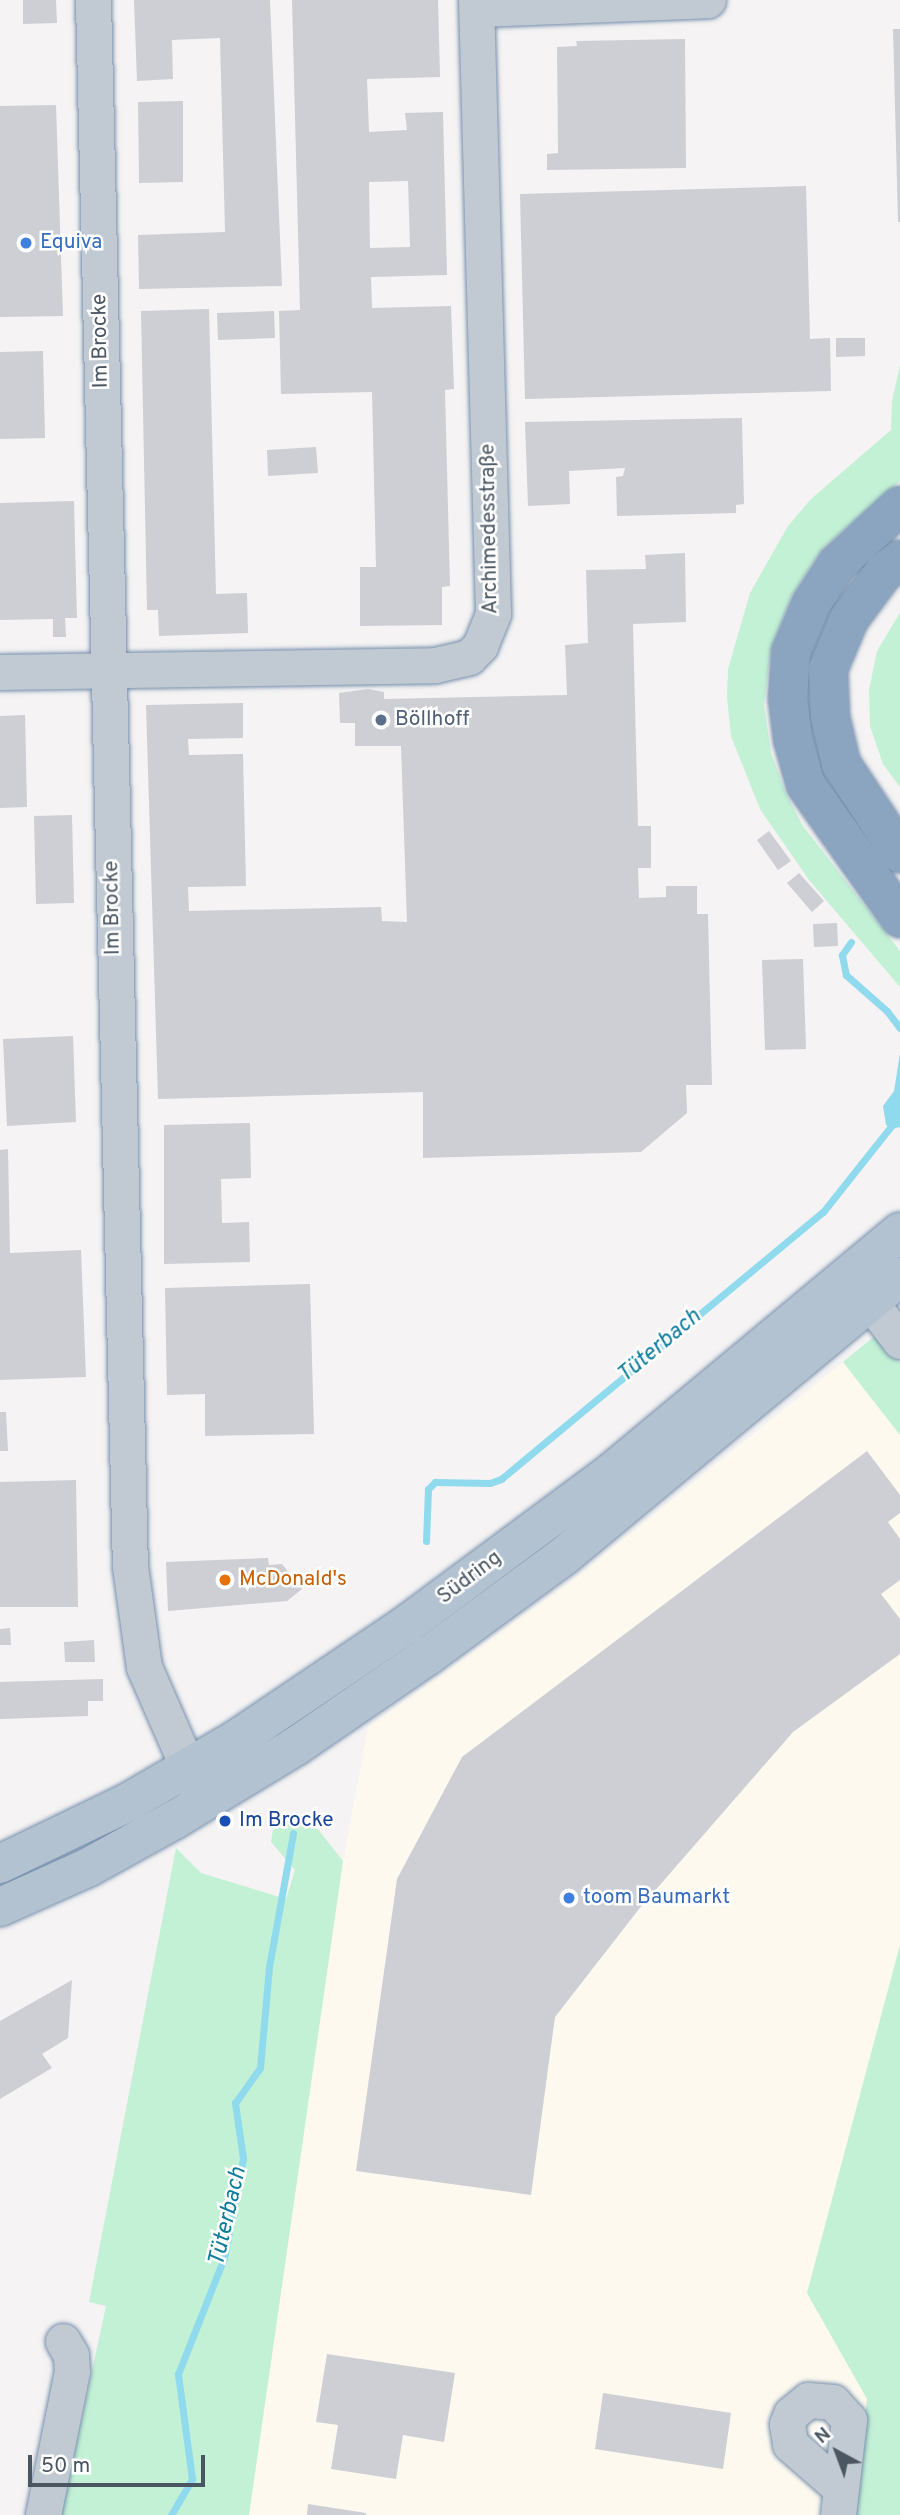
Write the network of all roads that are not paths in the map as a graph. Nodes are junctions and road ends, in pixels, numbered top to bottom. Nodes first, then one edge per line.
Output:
1 (93, 0) edge
2 (708, 0) edge
3 (476, 4) edge
4 (900, 506) edge
5 (900, 560) edge
6 (107, 670) junction
7 (0, 672) edge
8 (900, 853) edge
9 (900, 918) edge
10 (900, 1232) edge
11 (900, 1278) edge
12 (871, 1303) junction
13 (900, 1341) edge
14 (187, 1769) junction
15 (204, 1802) junction
16 (0, 1864) edge
17 (0, 1908) edge
18 (63, 2341) dead end
19 (43, 2515) edge

1 - 6 street, Im Brocke
2 - 3 street
3 - 6 street, Archimedesstraße
4 - 9 highway
5 - 8 highway
6 - 7 street, Archimedesstraße
6 - 14 street, Im Brocke
10 - 14 main road, Südring
11 - 12 main road, Südring
12 - 13 street
12 - 15 main road, Südring
14 - 15 street, Im Brocke
14 - 16 main road, Südring
15 - 17 main road, Südring
18 - 19 street

